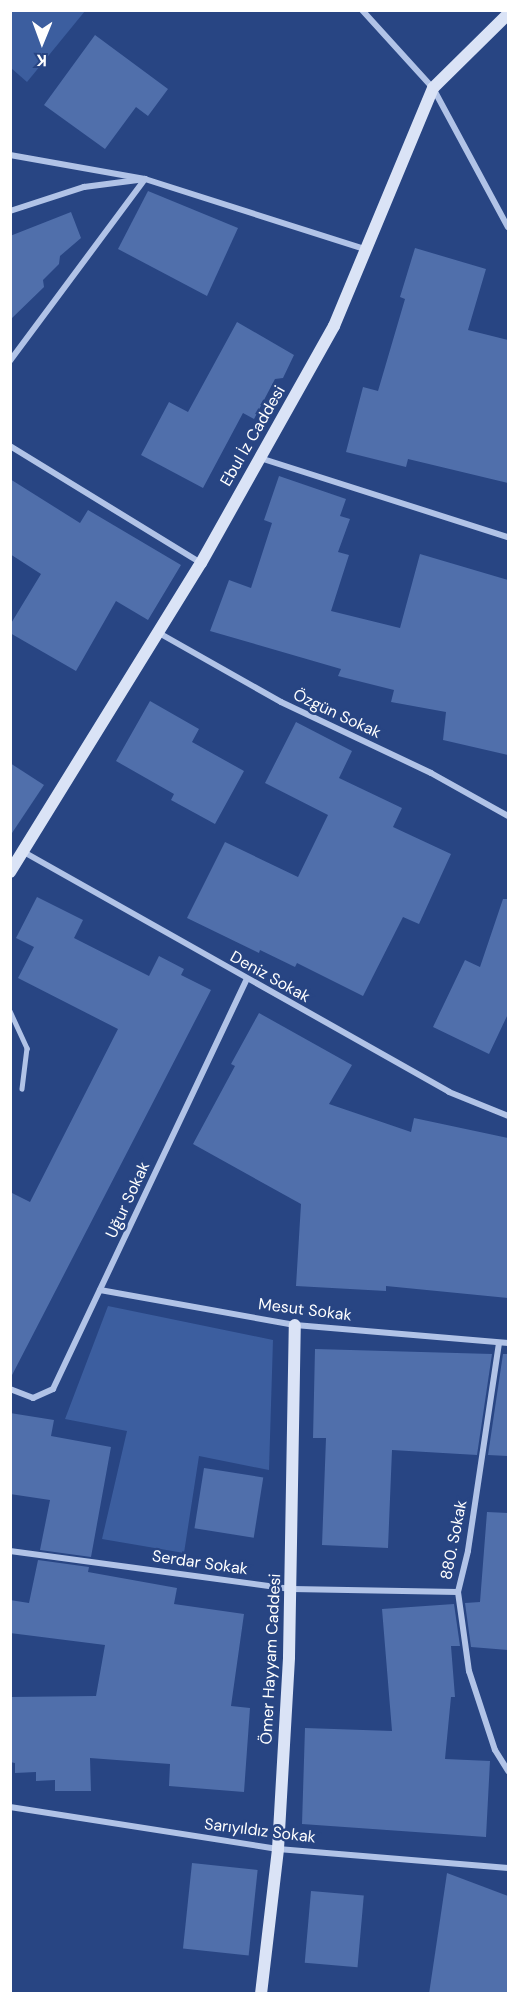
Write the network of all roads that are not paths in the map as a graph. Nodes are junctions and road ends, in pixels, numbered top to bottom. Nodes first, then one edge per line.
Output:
1 (362, 10) edge
2 (508, 14) edge
3 (433, 88) junction
4 (10, 155) edge
5 (145, 179) junction
6 (10, 211) edge
7 (508, 227) edge
8 (364, 249) junction
9 (10, 361) edge
10 (10, 446) edge
11 (260, 458) junction
12 (508, 537) edge
13 (201, 563) junction
14 (156, 632) junction
15 (508, 816) edge
16 (22, 851) junction
17 (10, 872) edge
18 (246, 980) junction
19 (10, 1011) edge
20 (22, 1089) dead end
21 (508, 1116) edge
22 (100, 1290) junction
23 (295, 1325) junction
24 (499, 1342) junction
25 (508, 1343) edge
26 (10, 1389) edge
27 (10, 1551) edge
28 (292, 1589) junction
29 (458, 1592) junction
30 (508, 1771) edge
31 (10, 1807) edge
32 (278, 1849) junction
33 (508, 1868) edge
34 (261, 1994) edge

1 - 3 street
2 - 3 street, Ebul İz Caddesi
3 - 7 street
3 - 8 street, Ebul İz Caddesi
4 - 5 street
5 - 6 street
5 - 8 street
5 - 9 street
8 - 11 street, Ebul İz Caddesi
10 - 13 street
11 - 12 street
11 - 13 street, Ebul İz Caddesi
13 - 14 street, Ebul İz Caddesi
14 - 15 street, Özgün Sokak
14 - 16 street, Ebul İz Caddesi
16 - 17 street, Ebul İz Caddesi
16 - 18 street, Deniz Sokak
18 - 21 street, Deniz Sokak
18 - 22 street, Uğur Sokak
19 - 20 lane
22 - 23 street, Mesut Sokak
22 - 26 street, Uğur Sokak
23 - 24 street, Mesut Sokak
23 - 28 street, Ömer Hayyam Caddesi
24 - 25 street, Mesut Sokak
24 - 29 street, 880. Sokak
27 - 28 street, Serdar Sokak
28 - 29 street, Serdar Sokak
28 - 32 street, Ömer Hayyam Caddesi
29 - 30 street, 880. Sokak
31 - 32 street, Sarıyıldız Sokak
32 - 33 street, Sarıyıldız Sokak
32 - 34 street, Ömer Hayyam Caddesi

